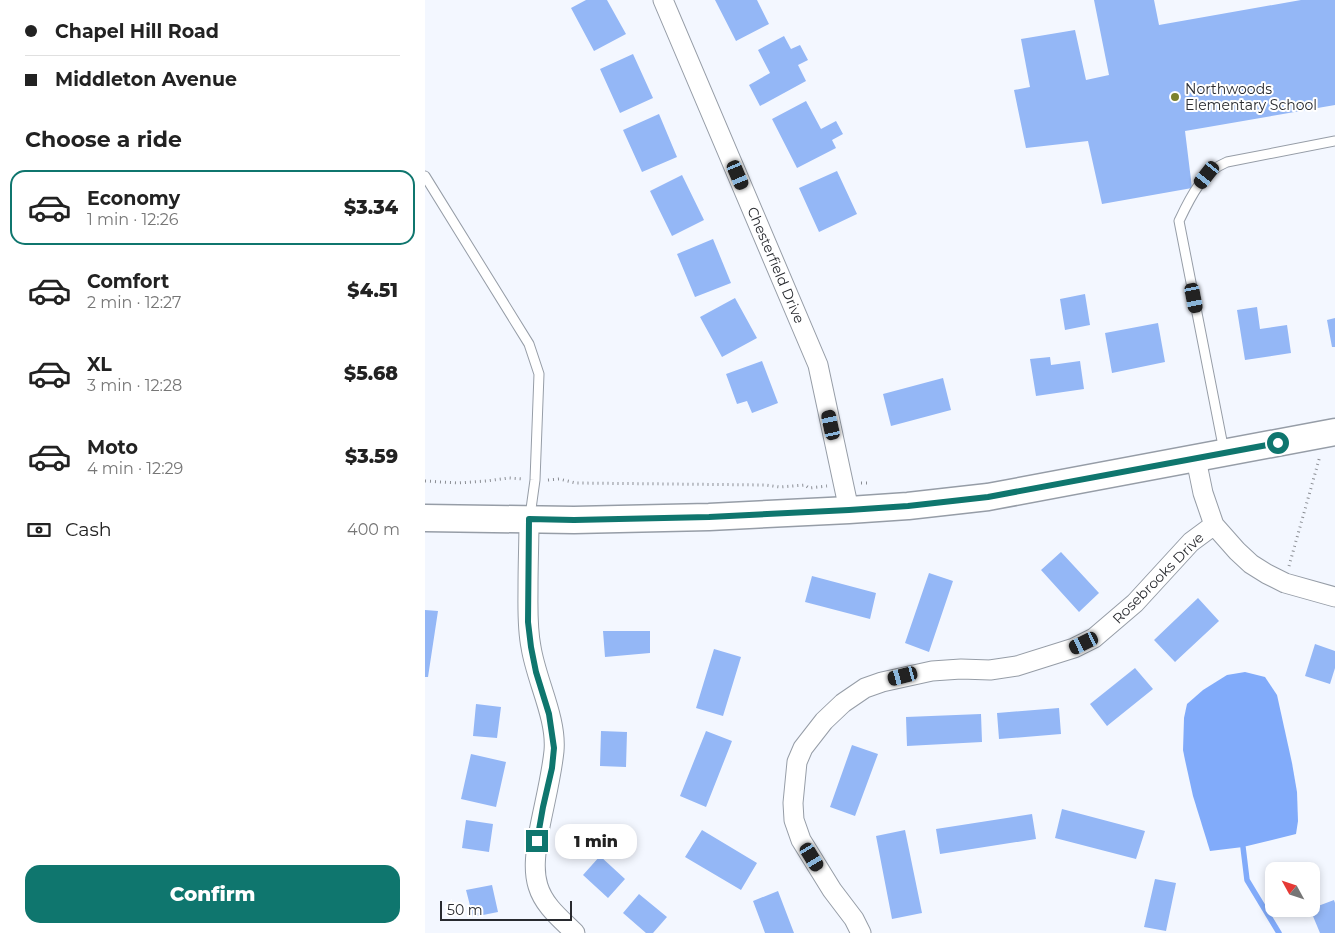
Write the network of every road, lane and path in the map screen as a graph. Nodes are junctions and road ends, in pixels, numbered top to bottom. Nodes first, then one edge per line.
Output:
1 (663, 0) edge
2 (1335, 141) edge
3 (425, 176) edge
4 (1328, 441) edge
5 (1225, 453) junction
6 (1195, 459) junction
7 (509, 478) dead end
8 (559, 479) dead end
9 (425, 481) edge
10 (805, 485) dead end
11 (849, 510) junction
12 (425, 518) edge
13 (529, 519) junction
14 (1214, 525) junction
15 (1285, 583) junction
16 (1335, 597) edge
17 (575, 933) edge
18 (861, 933) edge

1 - 11 street, Chesterfield Drive
2 - 5 lane
3 - 13 lane
4 - 5 main road
4 - 15 path
5 - 6 main road
6 - 11 main road
6 - 14 street
7 - 9 path
8 - 10 path
11 - 13 main road
12 - 13 main road
13 - 17 street
14 - 15 street
14 - 18 street, Rosebrooks Drive
15 - 16 street

